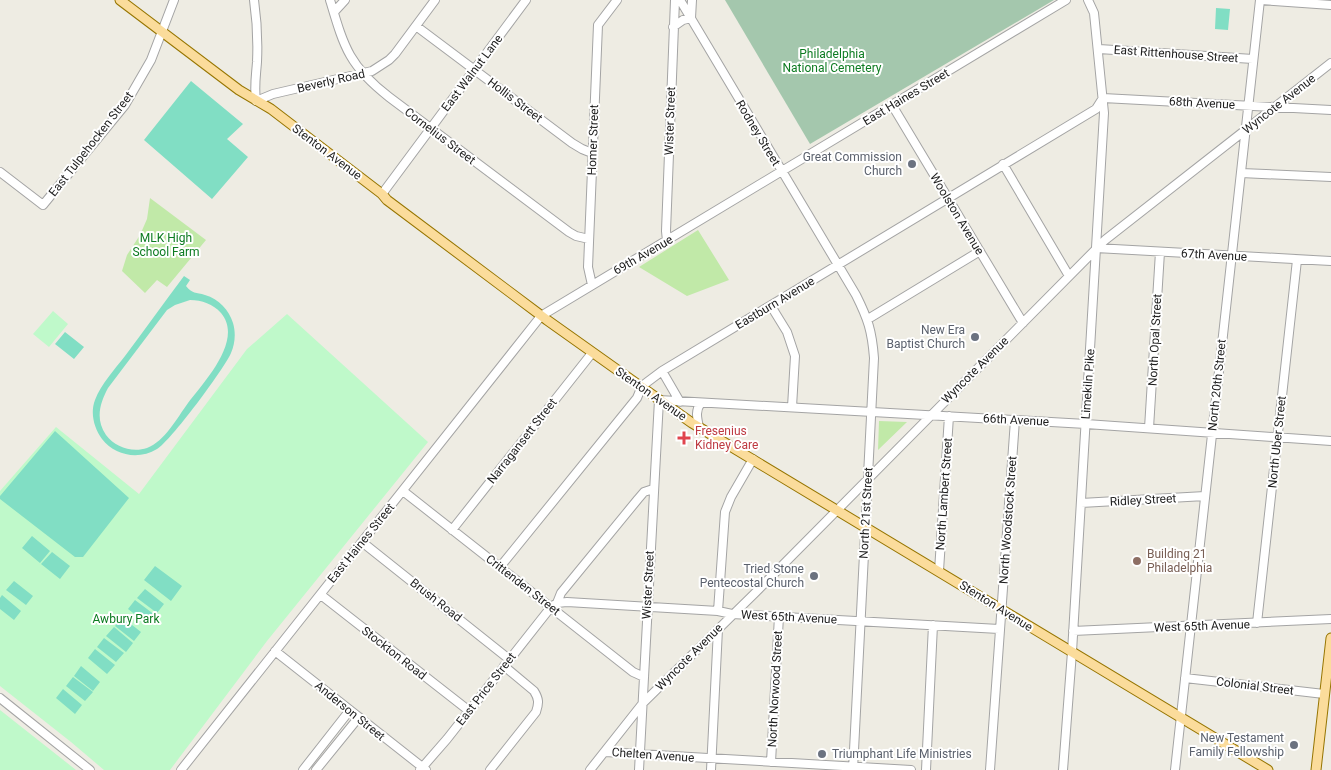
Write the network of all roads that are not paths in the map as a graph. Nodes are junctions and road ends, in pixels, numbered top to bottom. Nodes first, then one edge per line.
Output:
1 (120, 0) edge
2 (174, 0) edge
3 (254, 0) edge
4 (330, 0) edge
5 (345, 0) edge
6 (435, 0) edge
7 (526, 0) edge
8 (617, 0) edge
9 (675, 0) edge
10 (680, 0) edge
11 (692, 0) edge
12 (1066, 0) edge
13 (1088, 0) edge
14 (1261, 0) edge
15 (1331, 5) edge
16 (334, 12) junction
17 (691, 18) junction
18 (416, 26) junction
19 (673, 26) junction
20 (162, 32) junction
21 (1099, 49) junction
22 (1253, 59) junction
23 (1331, 63) edge
24 (474, 70) junction
25 (362, 75) junction
26 (1102, 98) junction
27 (256, 101) junction
28 (892, 105) junction
29 (1248, 106) junction
30 (1276, 106) junction
31 (1331, 110) edge
32 (431, 128) junction
33 (1245, 130) junction
34 (592, 153) junction
35 (1003, 164) junction
36 (0, 172) edge
37 (781, 172) junction
38 (1240, 173) junction
39 (1331, 177) edge
40 (382, 194) junction
41 (745, 194) joint
42 (948, 198) junction
43 (588, 239) junction
44 (667, 241) junction
45 (1096, 248) junction
46 (980, 251) junction
47 (1160, 252) junction
48 (1232, 256) junction
49 (1297, 260) junction
50 (1331, 261) edge
51 (838, 264) junction
52 (1069, 276) junction
53 (592, 285) junction
54 (771, 306) junction
55 (541, 316) junction
56 (868, 319) junction
57 (1022, 323) junction
58 (592, 353) junction
59 (662, 371) junction
60 (642, 386) junction
61 (659, 400) junction
62 (680, 402) junction
63 (701, 403) junction
64 (792, 407) junction
65 (871, 412) junction
66 (930, 415) junction
67 (949, 416) junction
68 (1015, 420) junction
69 (1086, 424) junction
70 (700, 427) junction
71 (1150, 428) junction
72 (1212, 433) junction
73 (1277, 437) junction
74 (1331, 441) edge
75 (753, 459) junction
76 (868, 478) junction
77 (653, 489) junction
78 (403, 491) junction
79 (1205, 496) junction
80 (1081, 503) junction
81 (836, 510) junction
82 (866, 528) junction
83 (452, 530) junction
84 (362, 542) junction
85 (500, 567) junction
86 (939, 571) junction
87 (320, 595) junction
88 (554, 605) junction
89 (647, 607) junction
90 (1001, 609) junction
91 (718, 611) junction
92 (732, 614) junction
93 (779, 616) junction
94 (1331, 619) edge
95 (861, 621) junction
96 (1257, 624) junction
97 (933, 625) junction
98 (1190, 626) junction
99 (718, 629) junction
100 (999, 629) junction
101 (1073, 631) junction
102 (1331, 638) edge
103 (275, 651) junction
104 (1072, 652) junction
105 (509, 659) junction
106 (504, 666) junction
107 (644, 677) junction
108 (1185, 678) junction
109 (1324, 694) junction
110 (0, 698) edge
111 (643, 703) junction
112 (350, 710) junction
113 (468, 710) junction
114 (359, 717) junction
115 (1180, 718) junction
116 (605, 752) junction
117 (640, 754) junction
118 (711, 759) junction
119 (771, 762) junction
120 (780, 766) edge
121 (853, 768) edge
122 (423, 769) edge
123 (90, 770) edge
124 (181, 770) edge
125 (303, 770) edge
126 (316, 770) edge
127 (490, 770) edge
128 (590, 770) edge
129 (639, 770) edge
130 (711, 770) edge
131 (911, 770) edge
132 (926, 770) edge
133 (990, 770) edge
134 (1063, 770) edge
135 (1175, 770) edge
136 (1268, 770) edge
137 (1316, 770) edge

1 - 20 main road, Stenton Avenue
2 - 20 street, East Tulpehocken Street
3 - 27 street
4 - 16 street, Cornelius Street
5 - 16 street
6 - 18 street, Beverly Road
7 - 24 street, East Walnut Lane
8 - 34 street, Homer Street
9 - 19 street, Wister Street
10 - 17 street, Rodney Street
11 - 17 street
12 - 28 street, East Haines Street
13 - 21 street, Limekiln Pike
14 - 15 street
14 - 22 street, North 20th Street
16 - 25 street, Cornelius Street
17 - 19 street
17 - 37 street, Rodney Street
18 - 24 street, Hollis Street
18 - 25 street, Beverly Road
19 - 44 street, Wister Street
20 - 27 main road, Stenton Avenue
20 - 36 street, East Tulpehocken Street
21 - 22 street, East Rittenhouse Street
21 - 26 street, Limekiln Pike
22 - 29 street, North 20th Street
23 - 30 street, Wyncote Avenue
24 - 32 street, East Walnut Lane
24 - 34 street, Hollis Street
25 - 27 street, Beverly Road
25 - 32 street, Cornelius Street
26 - 29 street, 68th Avenue
26 - 35 street, Eastburn Avenue
26 - 45 street, Limekiln Pike
27 - 40 main road, Stenton Avenue
28 - 37 street, East Haines Street
28 - 42 street, Woolston Avenue
29 - 30 street, 68th Avenue
29 - 33 street, North 20th Street
30 - 31 street, 68th Avenue
30 - 33 street, Wyncote Avenue
32 - 40 street, East Walnut Lane
32 - 43 street, Cornelius Street
33 - 38 street, North 20th Street
33 - 45 street, Wyncote Avenue
34 - 43 street, Homer Street
35 - 42 street, Eastburn Avenue
35 - 52 street
37 - 41 street, East Haines Street
37 - 51 street, Rodney Street
38 - 39 street
38 - 48 street, North 20th Street
40 - 55 main road, Stenton Avenue
41 - 44 street, 69th Avenue
42 - 46 street, Woolston Avenue
42 - 51 street, Eastburn Avenue
43 - 53 street, Homer Street
44 - 53 street, 69th Avenue
45 - 47 street, 67th Avenue
45 - 52 street, Wyncote Avenue
45 - 69 street, Limekiln Pike
46 - 56 street
46 - 57 street, Woolston Avenue
47 - 48 street, 67th Avenue
47 - 71 street, North Opal Street
48 - 49 street, 67th Avenue
48 - 72 street, North 20th Street
49 - 50 street, 67th Avenue
49 - 73 street, North Uber Street
51 - 54 street, Eastburn Avenue
51 - 56 street, North 21st Street
52 - 57 street, Wyncote Avenue
53 - 55 street, 69th Avenue
54 - 59 street, Eastburn Avenue
54 - 64 street
55 - 58 main road, Stenton Avenue
55 - 78 street, East Haines Street
56 - 65 street, North 21st Street
57 - 66 street, Wyncote Avenue
58 - 60 main road, Stenton Avenue
58 - 83 street, Narragansett Street
59 - 60 street, Eastburn Avenue
59 - 62 street
60 - 61 main road, Stenton Avenue
60 - 85 street, Eastburn Avenue
61 - 62 street, 66th Avenue
61 - 70 main road, Stenton Avenue
61 - 77 street, Wister Street
62 - 63 street, 66th Avenue
63 - 64 street, 66th Avenue
63 - 70 street
64 - 65 street, 66th Avenue
65 - 66 street, 66th Avenue
65 - 76 street, North 21st Street
66 - 67 street, 66th Avenue
66 - 76 street, Wyncote Avenue
67 - 68 street, 66th Avenue
67 - 86 street, North Lambert Street
68 - 69 street, 66th Avenue
68 - 90 street, North Woodstock Street
69 - 71 street, 66th Avenue
69 - 80 street, Limekiln Pike
70 - 75 main road, Stenton Avenue
71 - 72 street, 66th Avenue
72 - 73 street, 66th Avenue
72 - 79 street, North 20th Street
73 - 74 street, 66th Avenue
73 - 96 street, North Uber Street
75 - 81 main road, Stenton Avenue
75 - 91 street
76 - 81 street, Wyncote Avenue
76 - 82 street, North 21st Street
77 - 88 street, East Price Street
77 - 89 street, Wister Street
78 - 83 street, Crittenden Street
78 - 84 street, East Haines Street
79 - 80 street, Ridley Street
79 - 98 street, North 20th Street
80 - 101 street, Limekiln Pike
81 - 82 main road, Stenton Avenue
81 - 92 street, Wyncote Avenue
82 - 86 main road, Stenton Avenue
82 - 95 street, North 21st Street
83 - 85 street, Crittenden Street
84 - 87 street, East Haines Street
84 - 105 street, Brush Road
85 - 88 street, Crittenden Street
86 - 90 main road, Stenton Avenue
87 - 103 street, East Haines Street
87 - 113 street, Stockton Road
88 - 89 street, West 65th Avenue
88 - 105 street, East Price Street
88 - 107 street, Crittenden Street
89 - 91 street, West 65th Avenue
89 - 107 street, Wister Street
90 - 100 street, North Woodstock Street
90 - 104 main road, Stenton Avenue
91 - 92 street, West 65th Avenue
92 - 93 street, West 65th Avenue
92 - 99 street, Wyncote Avenue
93 - 95 street, West 65th Avenue
93 - 119 street, North Norwood Street
94 - 96 street, West 65th Avenue
95 - 97 street, West 65th Avenue
95 - 121 street, North 21st Street
96 - 98 street, West 65th Avenue
97 - 100 street, West 65th Avenue
97 - 132 street
98 - 101 street, West 65th Avenue
98 - 108 street, North 20th Street
99 - 111 street, Wyncote Avenue
99 - 118 street
100 - 133 street, North Woodstock Street
101 - 104 street, Limekiln Pike
102 - 109 main road
103 - 112 street, Anderson Street
103 - 124 street, East Haines Street
104 - 115 main road, Stenton Avenue
104 - 134 street, Limekiln Pike
105 - 106 street, East Price Street
106 - 113 street, East Price Street
106 - 127 street
107 - 111 street, Wister Street
108 - 109 street, Colonial Street
108 - 115 street, North 20th Street
109 - 137 main road
110 - 123 street
111 - 116 street, Wyncote Avenue
111 - 117 street, Wister Street
112 - 114 street, Anderson Street
112 - 125 street
113 - 122 street, East Price Street
114 - 122 street, Anderson Street
114 - 126 street
115 - 135 street, North 20th Street
115 - 136 main road, Stenton Avenue
116 - 117 street, Chelten Avenue
116 - 128 street, Wyncote Avenue
117 - 118 street, Chelten Avenue
117 - 129 street, Wister Street
118 - 119 street, Chelten Avenue
118 - 130 street
119 - 120 street, Chelten Avenue
120 - 121 street, Chelten Avenue
121 - 131 street, Chelten Avenue

